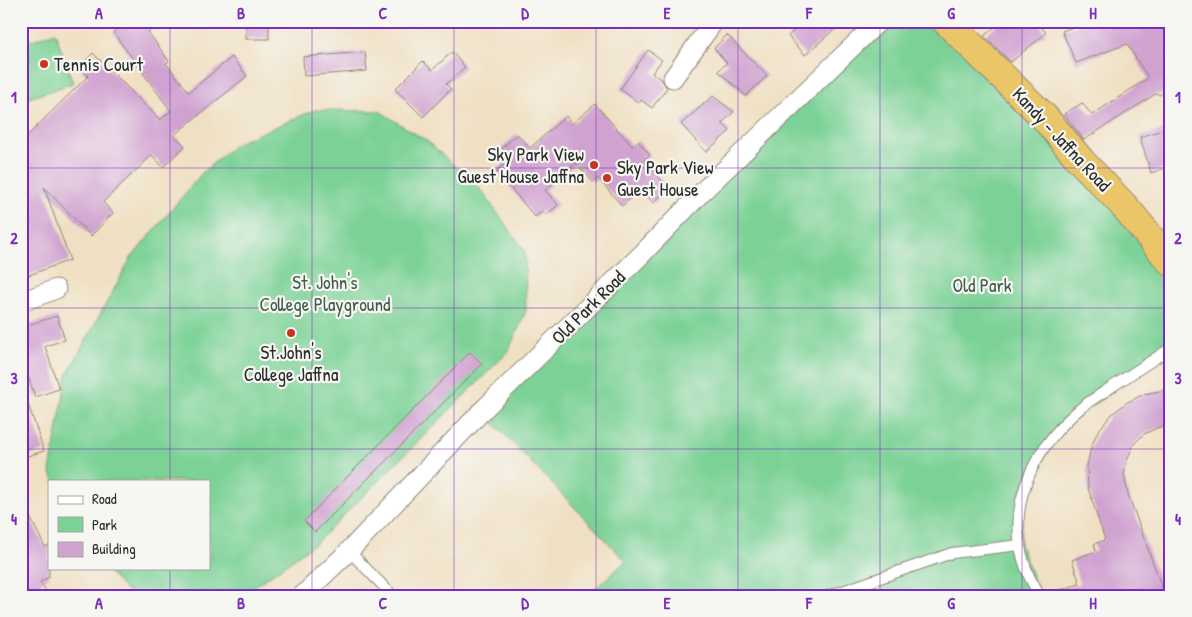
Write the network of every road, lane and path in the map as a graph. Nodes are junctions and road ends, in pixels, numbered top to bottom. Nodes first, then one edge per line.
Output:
1 (714, 21) edge
2 (879, 21) edge
3 (946, 21) edge
4 (673, 78) dead end
5 (1171, 262) edge
6 (56, 289) dead end
7 (21, 302) edge
8 (1171, 348) edge
9 (1020, 545) junction
10 (349, 551) junction
11 (302, 596) edge
12 (393, 596) edge
13 (828, 596) edge
14 (1040, 596) edge

1 - 4 street
2 - 10 street, Old Park Road
3 - 5 highway, Kandy - Jaffna Road
6 - 7 street
8 - 9 lane
9 - 13 lane
9 - 14 lane
10 - 11 street, Old Park Road
10 - 12 lane

